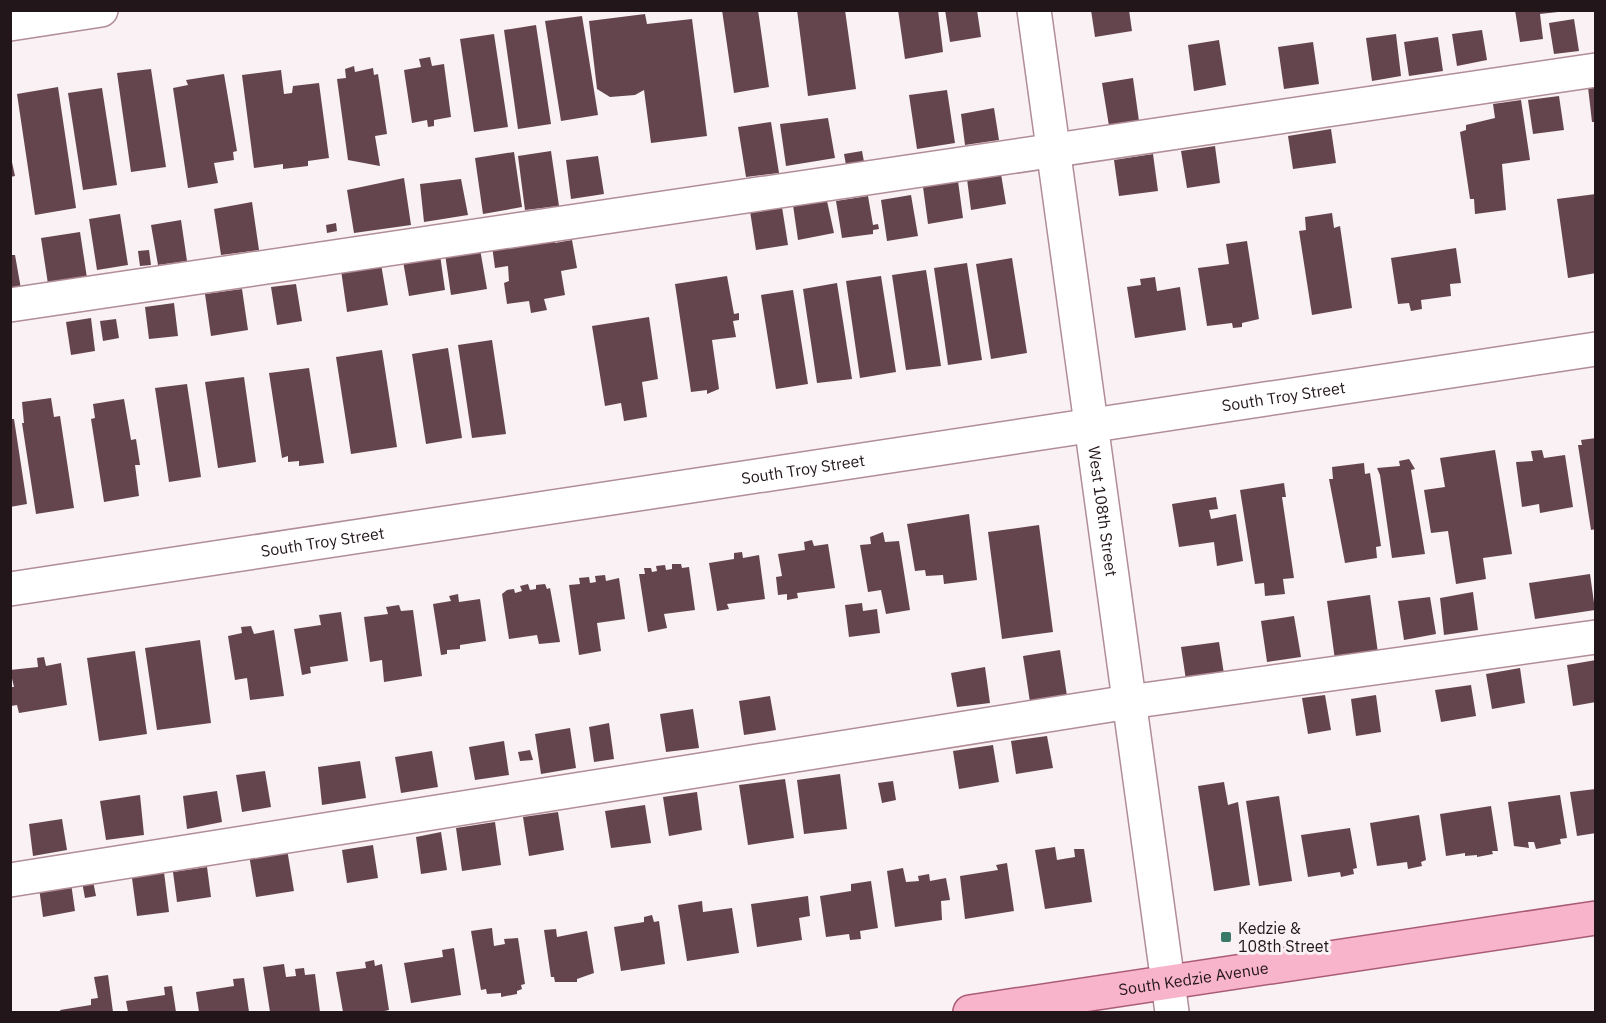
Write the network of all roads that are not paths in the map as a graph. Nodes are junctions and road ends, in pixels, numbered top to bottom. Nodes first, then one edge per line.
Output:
1 (101, 10) edge
2 (1034, 10) edge
3 (10, 24) edge
4 (1596, 70) edge
5 (1053, 150) junction
6 (10, 305) edge
7 (1596, 348) edge
8 (1091, 424) junction
9 (10, 590) edge
10 (1596, 637) edge
11 (1129, 702) junction
12 (10, 880) edge
13 (1596, 918) edge
14 (1170, 998) edge
15 (970, 1012) edge

1 - 3 street
2 - 5 street, West 108th Street
4 - 5 street
5 - 6 street
5 - 8 street, West 108th Street
7 - 8 street, South Troy Street
8 - 9 street, South Troy Street
8 - 11 street, West 108th Street
10 - 11 street
11 - 12 street
11 - 14 street, West 108th Street
13 - 14 main road, South Kedzie Avenue
14 - 15 main road, South Kedzie Avenue

